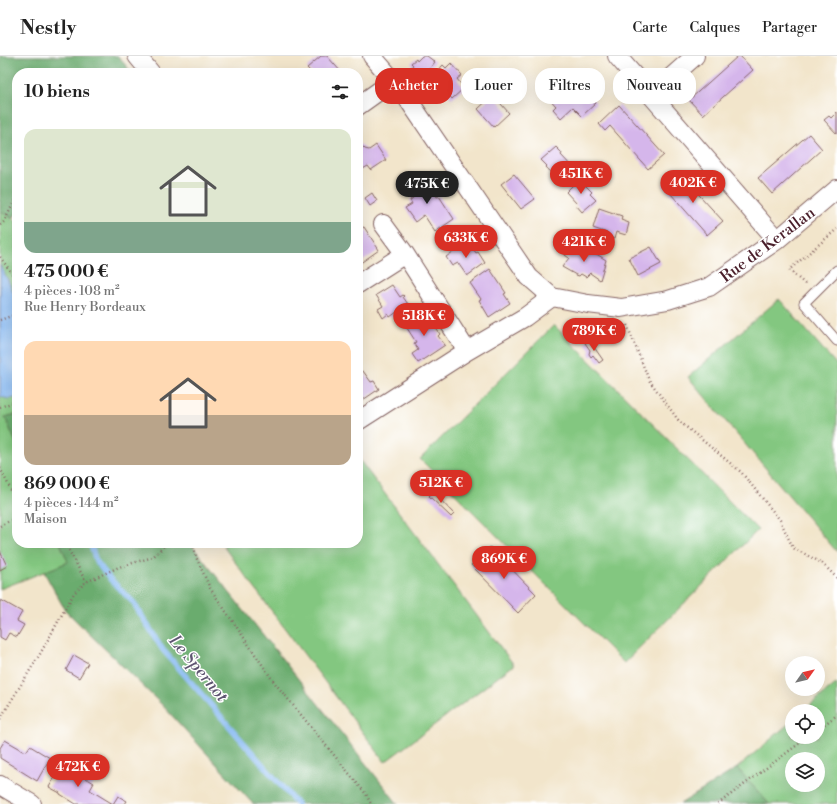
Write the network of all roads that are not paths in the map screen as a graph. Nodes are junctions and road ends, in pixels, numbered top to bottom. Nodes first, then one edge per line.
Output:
1 (137, 56) edge
2 (372, 56) edge
3 (617, 56) edge
4 (695, 56) edge
5 (148, 68) edge
6 (382, 68) edge
7 (627, 68) edge
8 (681, 68) edge
9 (375, 94) edge
10 (363, 102) edge
11 (411, 104) edge
12 (659, 104) edge
13 (837, 188) edge
14 (383, 224) dead end
15 (777, 240) junction
16 (405, 254) junction
17 (837, 270) edge
18 (363, 281) edge
19 (552, 297) junction
20 (837, 341) edge
21 (467, 351) junction
22 (363, 418) edge
23 (0, 785) edge
24 (32, 804) edge

1 - 5 street
2 - 6 street
3 - 7 street
4 - 8 street
9 - 10 street
11 - 19 street
12 - 15 street
13 - 15 street, Rue de Kerallan
14 - 16 street
15 - 19 street, Rue de Kerallan
16 - 18 street
16 - 21 street
17 - 20 lane
19 - 21 street
21 - 22 street
23 - 24 street

